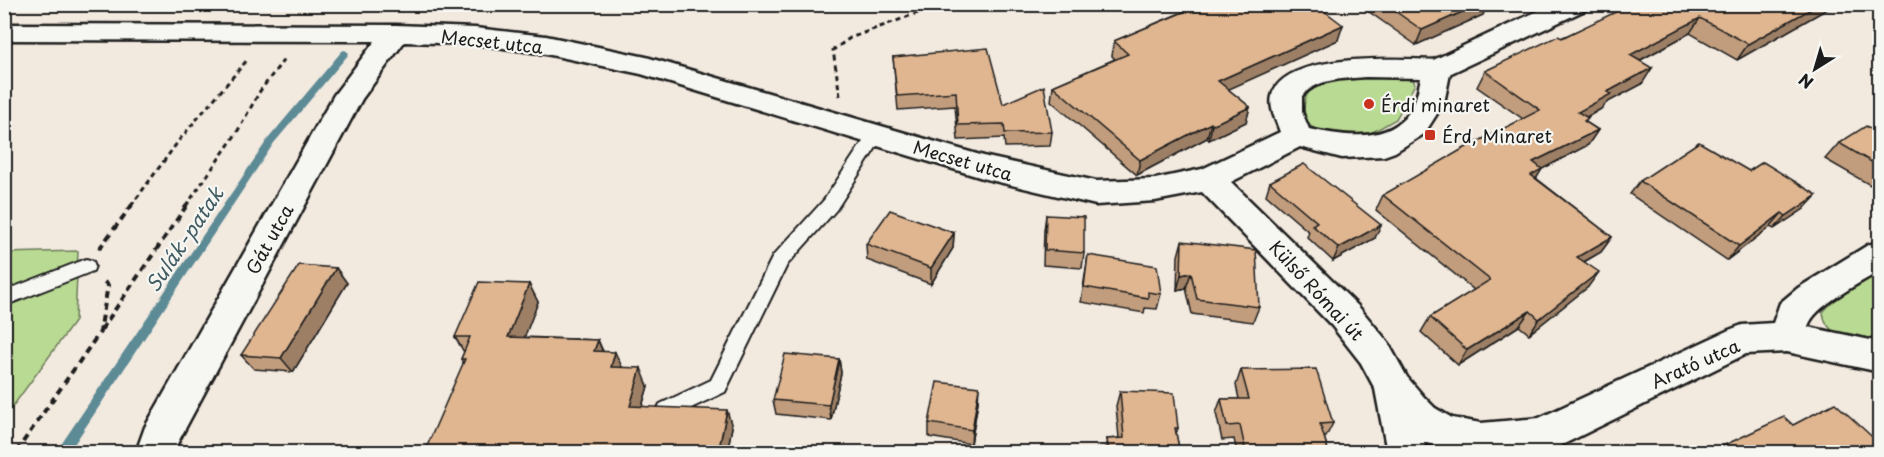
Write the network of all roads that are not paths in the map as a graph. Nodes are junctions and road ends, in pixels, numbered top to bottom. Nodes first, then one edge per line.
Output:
1 (1576, 4) edge
2 (4, 32) edge
3 (396, 33) junction
4 (1437, 69) junction
5 (876, 135) junction
6 (1297, 136) junction
7 (1209, 179) junction
8 (1880, 254) edge
9 (86, 266) road end
10 (4, 299) edge
11 (1788, 338) junction
12 (1880, 357) edge
13 (1394, 388) junction
14 (667, 410) edge
15 (1536, 444) edge
16 (155, 453) edge
17 (1406, 453) edge

1 - 4 street
2 - 3 street, Mecset utca
3 - 5 street, Mecset utca
3 - 16 street, Gát utca
4 - 6 street
4 - 6 street
5 - 7 street, Mecset utca
5 - 14 lane
6 - 7 street, Mecset utca
7 - 13 street, Külső Római út
8 - 11 street
9 - 10 lane
11 - 12 street, Arató utca
11 - 15 street, Arató utca
13 - 15 street, Arató utca
13 - 17 street, Külső Római út

